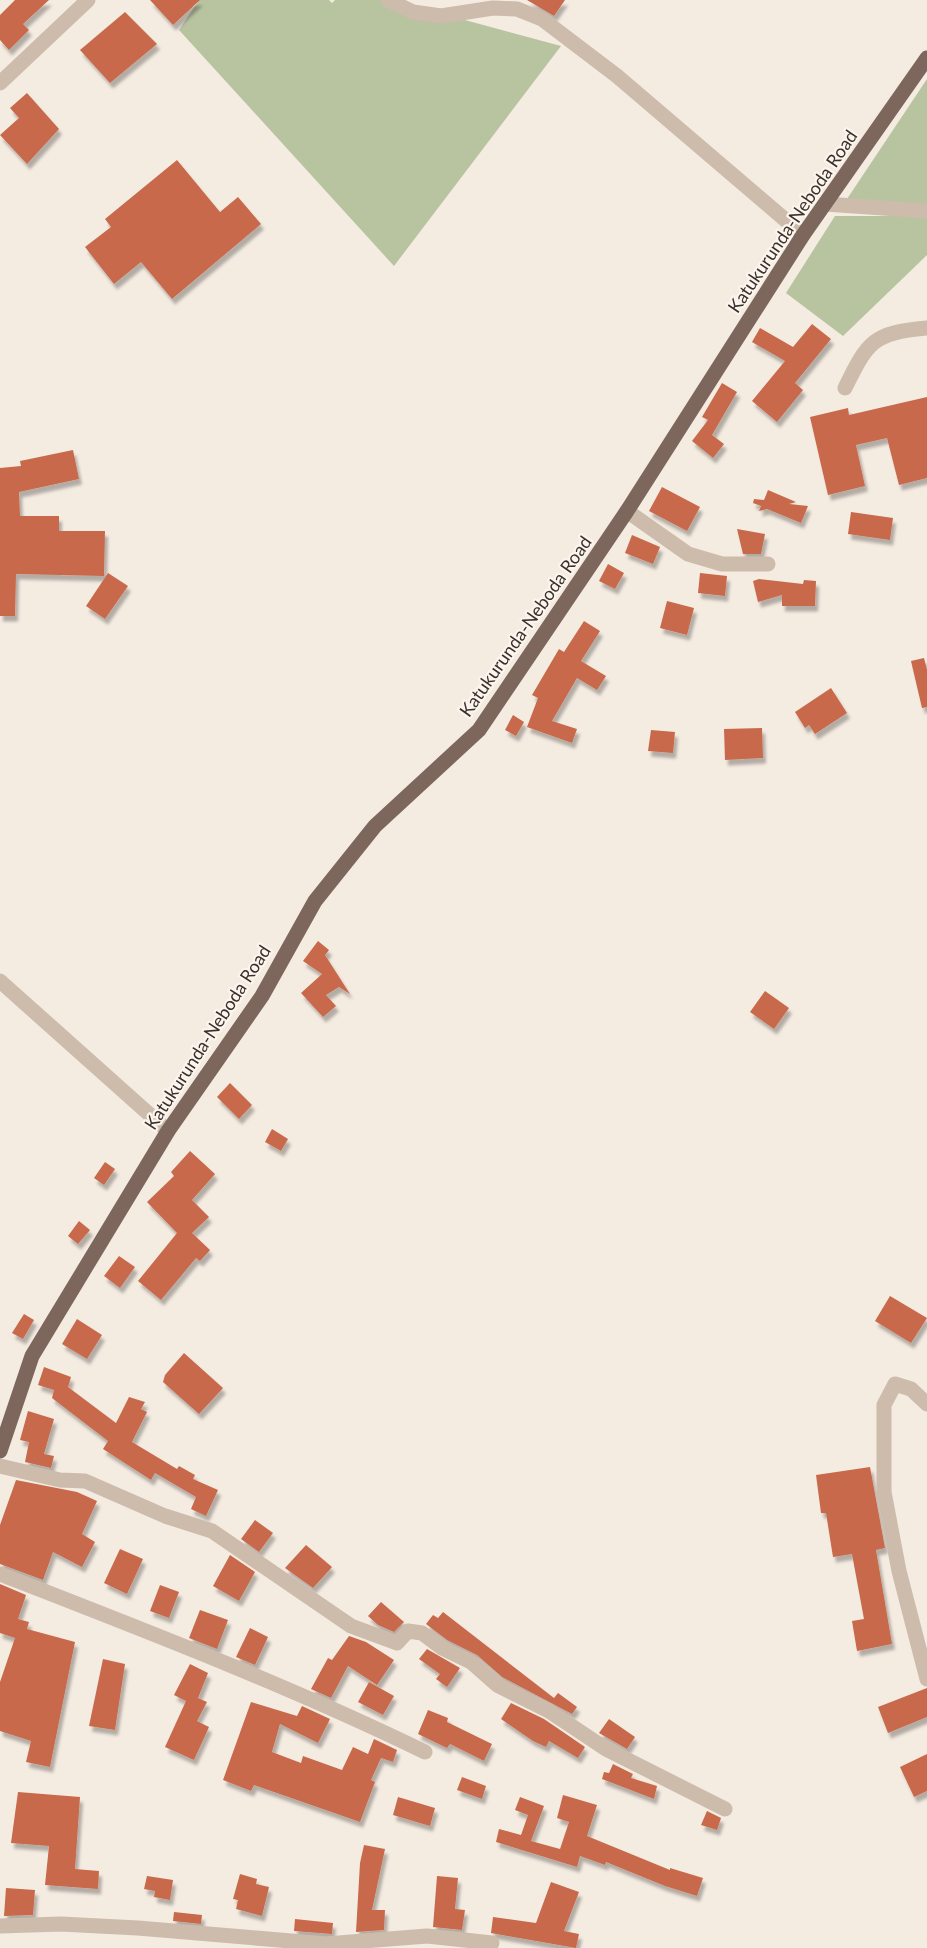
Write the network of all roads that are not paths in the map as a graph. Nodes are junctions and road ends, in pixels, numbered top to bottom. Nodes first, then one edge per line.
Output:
1 (88, 0) edge
2 (388, 0) edge
3 (427, 7) edge
4 (927, 58) edge
5 (0, 83) edge
6 (825, 204) junction
7 (927, 211) edge
8 (802, 235) junction
9 (927, 328) edge
10 (845, 388) dead end
11 (627, 511) junction
12 (768, 564) dead end
13 (0, 981) edge
14 (168, 1131) junction
15 (927, 1404) edge
16 (0, 1451) edge
17 (0, 1467) edge
18 (0, 1574) edge
19 (927, 1678) edge
20 (426, 1752) dead end
21 (725, 1809) dead end
22 (0, 1926) edge
23 (492, 1943) dead end

1 - 5 street
2 - 3 street
3 - 8 street
4 - 6 main road, Katukurunda-Neboda Road
6 - 7 street
6 - 8 main road, Katukurunda-Neboda Road
8 - 11 main road, Katukurunda-Neboda Road
9 - 10 street
11 - 12 street
11 - 14 main road, Katukurunda-Neboda Road
13 - 14 street
14 - 16 main road, Katukurunda-Neboda Road
15 - 19 street
17 - 21 street
18 - 20 street
22 - 23 street

